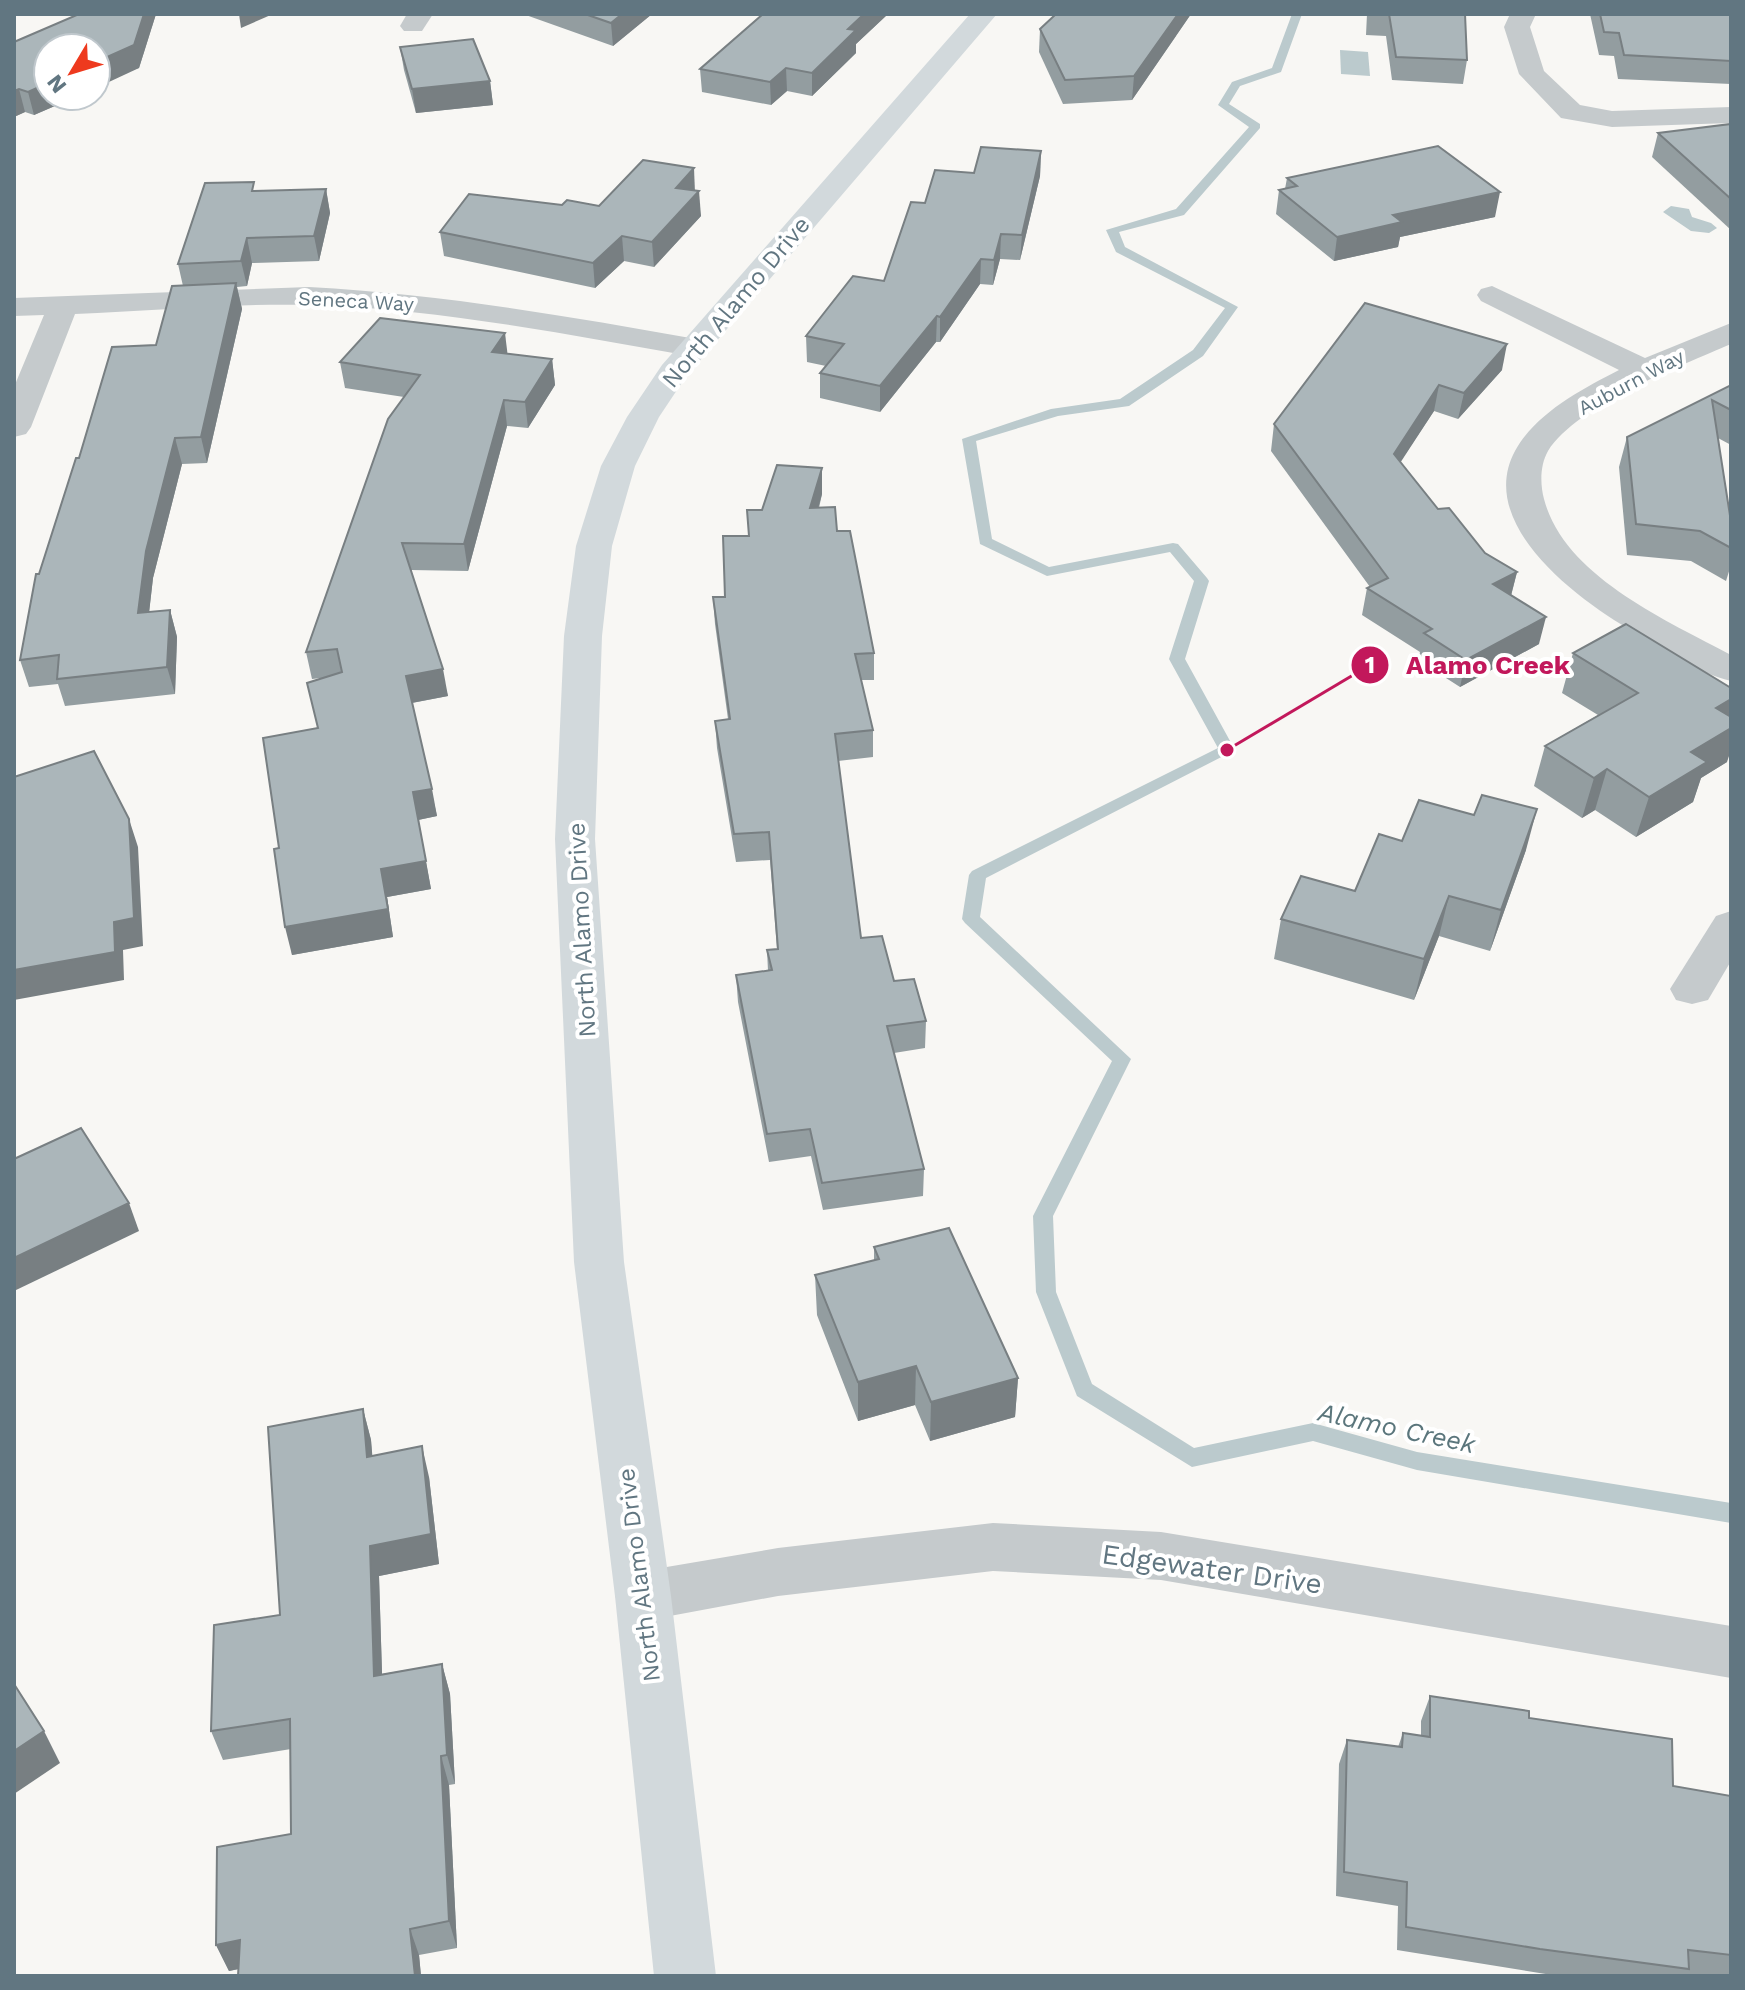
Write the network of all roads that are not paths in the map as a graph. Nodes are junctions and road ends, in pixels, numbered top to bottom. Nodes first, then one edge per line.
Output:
1 (984, 14) edge
2 (1523, 14) edge
3 (1731, 115) edge
4 (1492, 295) dead end
5 (63, 305) junction
6 (14, 307) edge
7 (1731, 332) edge
8 (696, 348) junction
9 (1646, 371) junction
10 (14, 427) edge
11 (1731, 670) edge
12 (1731, 926) edge
13 (1692, 989) dead end
14 (643, 1596) junction
15 (1731, 1652) edge
16 (685, 1976) edge

1 - 8 street, North Alamo Drive
2 - 3 street
4 - 9 street
5 - 6 street, Seneca Way
5 - 8 street, Seneca Way
5 - 10 street
7 - 9 street, Auburn Way
8 - 14 street, North Alamo Drive
9 - 11 street, Auburn Way
12 - 13 street
14 - 15 street, Edgewater Drive
14 - 16 street, North Alamo Drive

